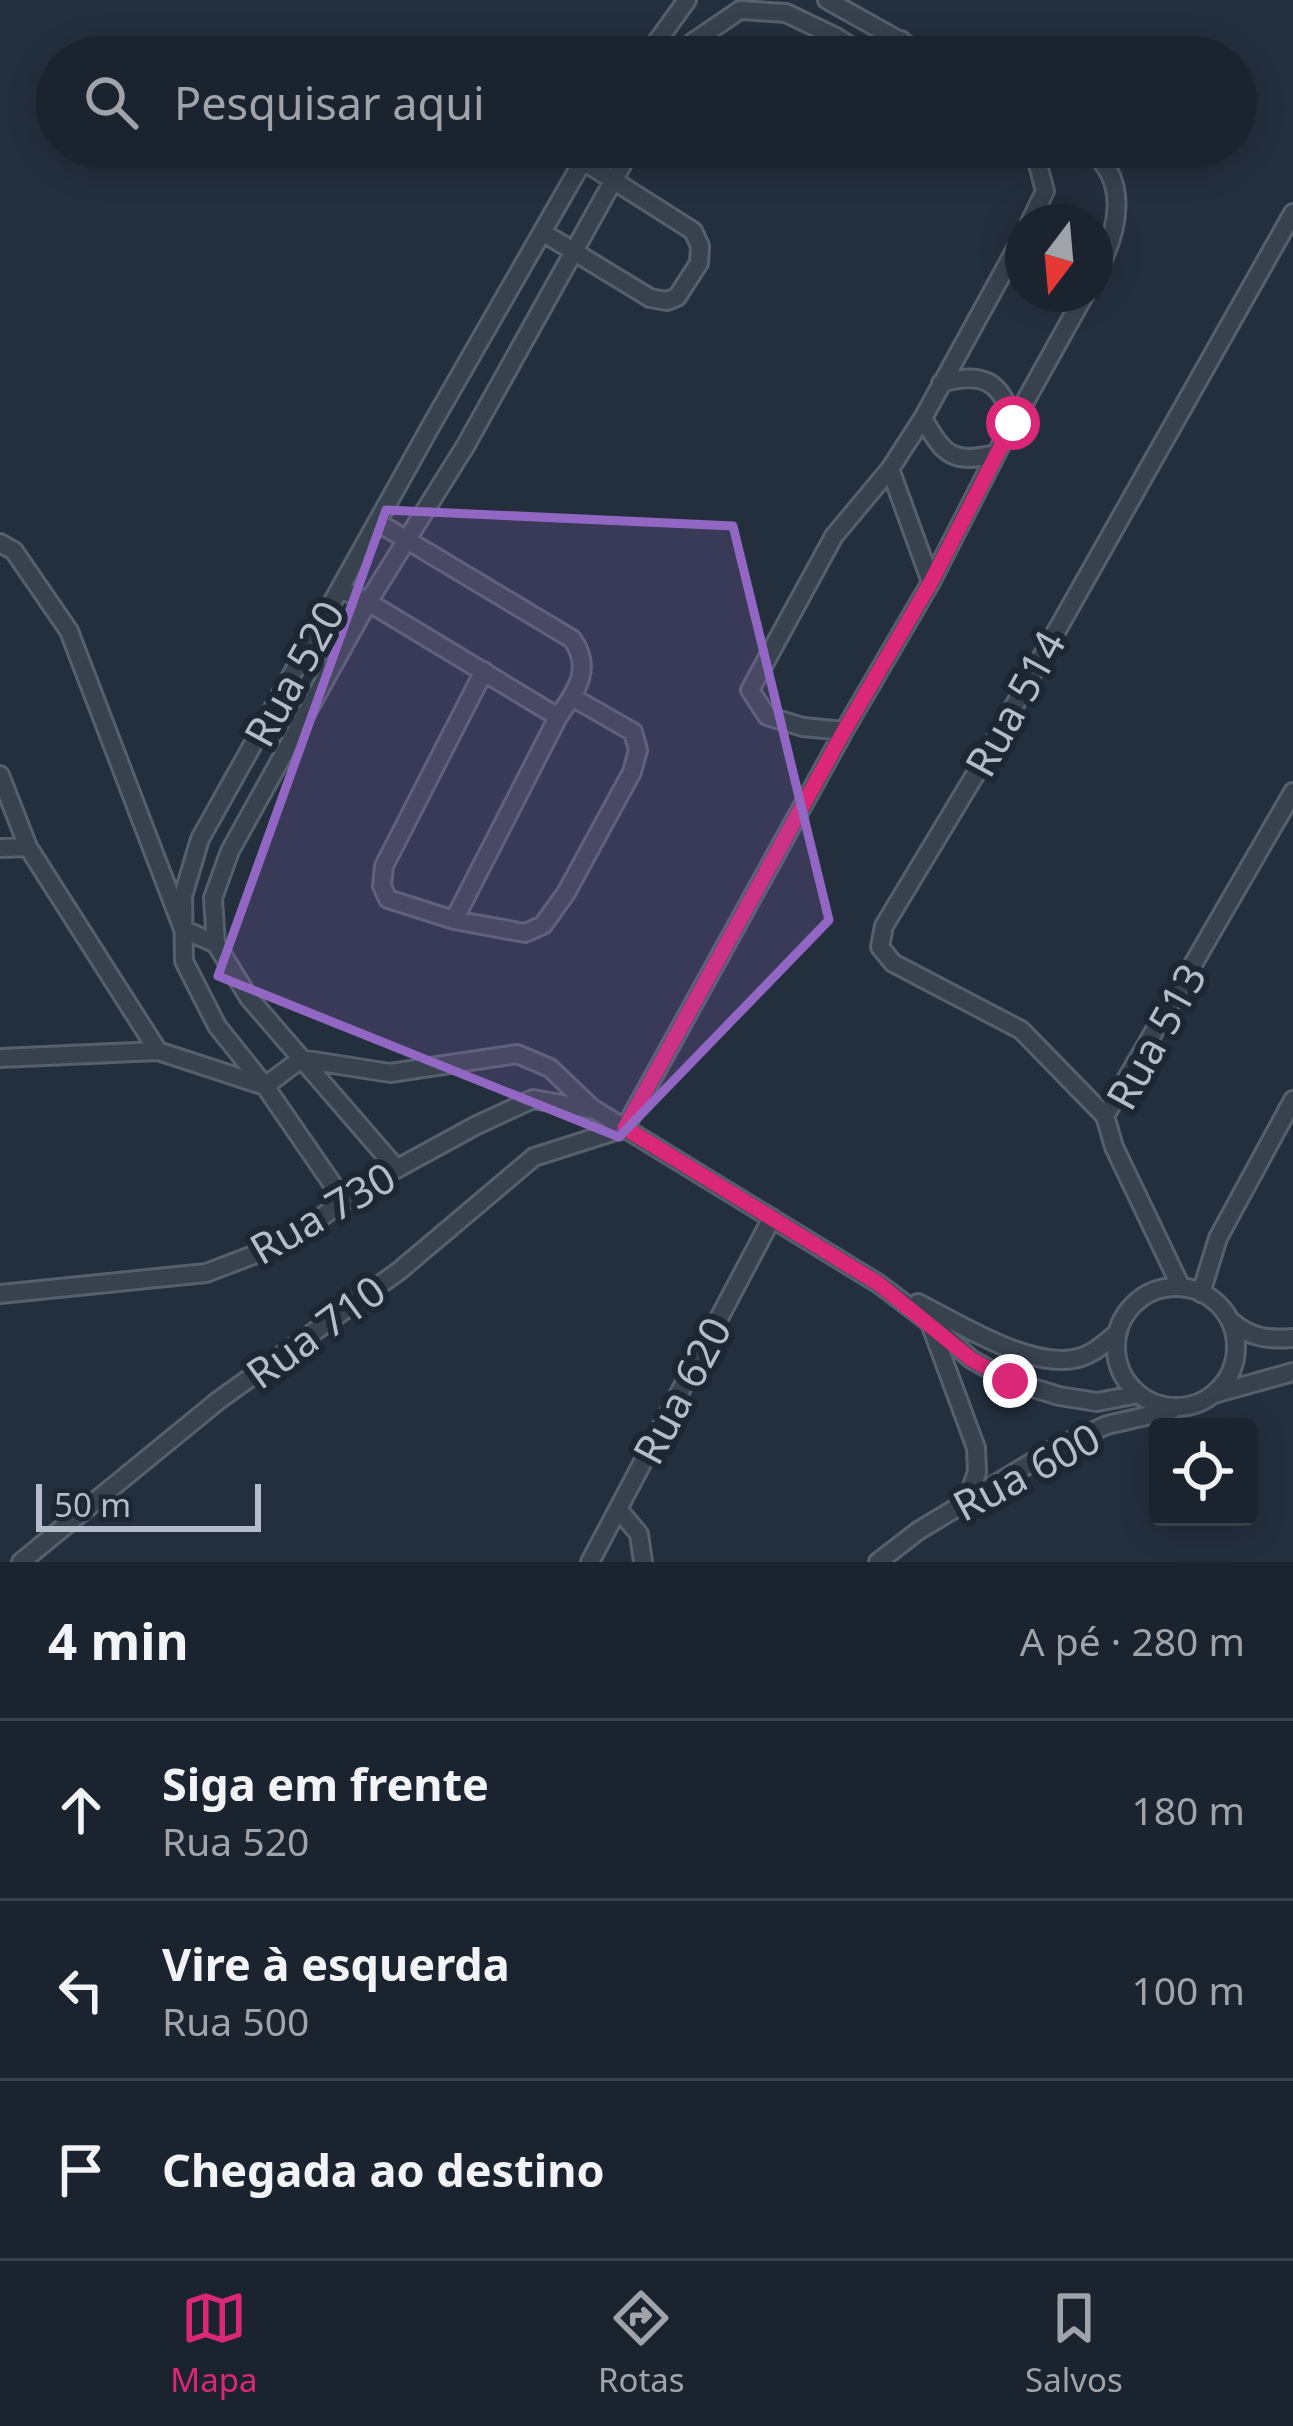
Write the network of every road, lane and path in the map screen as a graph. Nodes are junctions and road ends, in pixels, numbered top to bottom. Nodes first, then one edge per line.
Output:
1 (687, 0) edge
2 (827, 0) edge
3 (661, 36) edge
4 (702, 36) edge
5 (832, 36) edge
6 (894, 36) edge
7 (579, 168) edge
8 (600, 168) edge
9 (621, 168) edge
10 (1039, 168) edge
11 (1105, 168) edge
12 (613, 182) junction
13 (1038, 204) edge
14 (1293, 213) edge
15 (542, 232) junction
16 (1113, 235) edge
17 (574, 252) junction
18 (1005, 268) edge
19 (1075, 312) edge
20 (941, 383) junction
21 (923, 418) junction
22 (1013, 423) junction
23 (996, 454) junction
24 (890, 469) junction
25 (377, 522) junction
26 (406, 541) junction
27 (0, 543) edge
28 (931, 582) junction
29 (340, 589) junction
30 (368, 602) junction
31 (484, 671) junction
32 (572, 697) junction
33 (558, 717) junction
34 (844, 731) junction
35 (0, 775) edge
36 (1293, 792) edge
37 (28, 847) junction
38 (0, 848) edge
39 (454, 920) junction
40 (183, 929) junction
41 (216, 944) junction
42 (158, 1051) junction
43 (0, 1058) edge
44 (301, 1059) junction
45 (265, 1085) junction
46 (1293, 1100) edge
47 (595, 1110) junction
48 (1105, 1116) junction
49 (625, 1128) junction
50 (397, 1169) junction
51 (344, 1201) junction
52 (772, 1218) junction
53 (879, 1284) junction
54 (1181, 1287) junction
55 (1202, 1293) junction
56 (0, 1294) edge
57 (1231, 1321) junction
58 (929, 1322) junction
59 (1118, 1332) junction
60 (1293, 1338) edge
61 (1293, 1372) edge
62 (1139, 1394) junction
63 (1214, 1395) junction
64 (1185, 1407) junction
65 (967, 1501) junction
66 (618, 1510) junction
67 (21, 1562) edge
68 (590, 1562) edge
69 (643, 1562) edge
70 (878, 1562) edge

1 - 3 lane
2 - 6 lane
4 - 5 lane
7 - 15 lane, Rua 520
8 - 12 lane
9 - 12 lane, Rua 520
10 - 13 lane
11 - 16 lane
12 - 17 lane, Rua 520
12 - 17 lane
14 - 48 lane, Rua 514
15 - 17 lane
15 - 25 lane, Rua 520
17 - 26 lane, Rua 520
18 - 20 lane
19 - 22 lane
20 - 21 lane
20 - 22 lane
21 - 23 lane
21 - 24 lane
22 - 23 lane
23 - 28 lane
24 - 28 lane
24 - 34 lane
25 - 26 lane
25 - 29 lane, Rua 520
26 - 30 lane, Rua 520
26 - 32 lane
27 - 40 lane
28 - 34 lane
29 - 30 lane
29 - 40 lane, Rua 520
30 - 31 lane
30 - 41 lane, Rua 520
31 - 33 lane
31 - 39 lane
32 - 33 lane
32 - 39 lane
33 - 39 lane
34 - 49 lane
35 - 37 lane
36 - 48 lane, Rua 513
37 - 38 lane
37 - 42 lane
40 - 41 lane
40 - 45 lane, Rua 520
41 - 44 lane
42 - 43 lane
42 - 45 lane
44 - 45 lane
44 - 47 lane
44 - 50 lane
45 - 51 lane, Rua 520
46 - 55 lane
47 - 49 lane, Rua 730
47 - 50 lane, Rua 730
48 - 54 lane, Rua 513
49 - 52 lane, Rua 730
49 - 67 lane, Rua 710
50 - 51 lane, Rua 730
51 - 56 lane, Rua 730
52 - 53 lane, Rua 730
52 - 66 lane, Rua 620
53 - 58 lane
53 - 59 lane
54 - 55 lane
54 - 59 lane
55 - 57 lane
57 - 60 lane
57 - 63 lane
58 - 62 lane
58 - 65 lane
59 - 62 lane
61 - 63 lane
62 - 64 lane
63 - 64 lane
64 - 65 lane, Rua 600
65 - 70 lane, Rua 600
66 - 68 lane, Rua 620
66 - 69 lane

